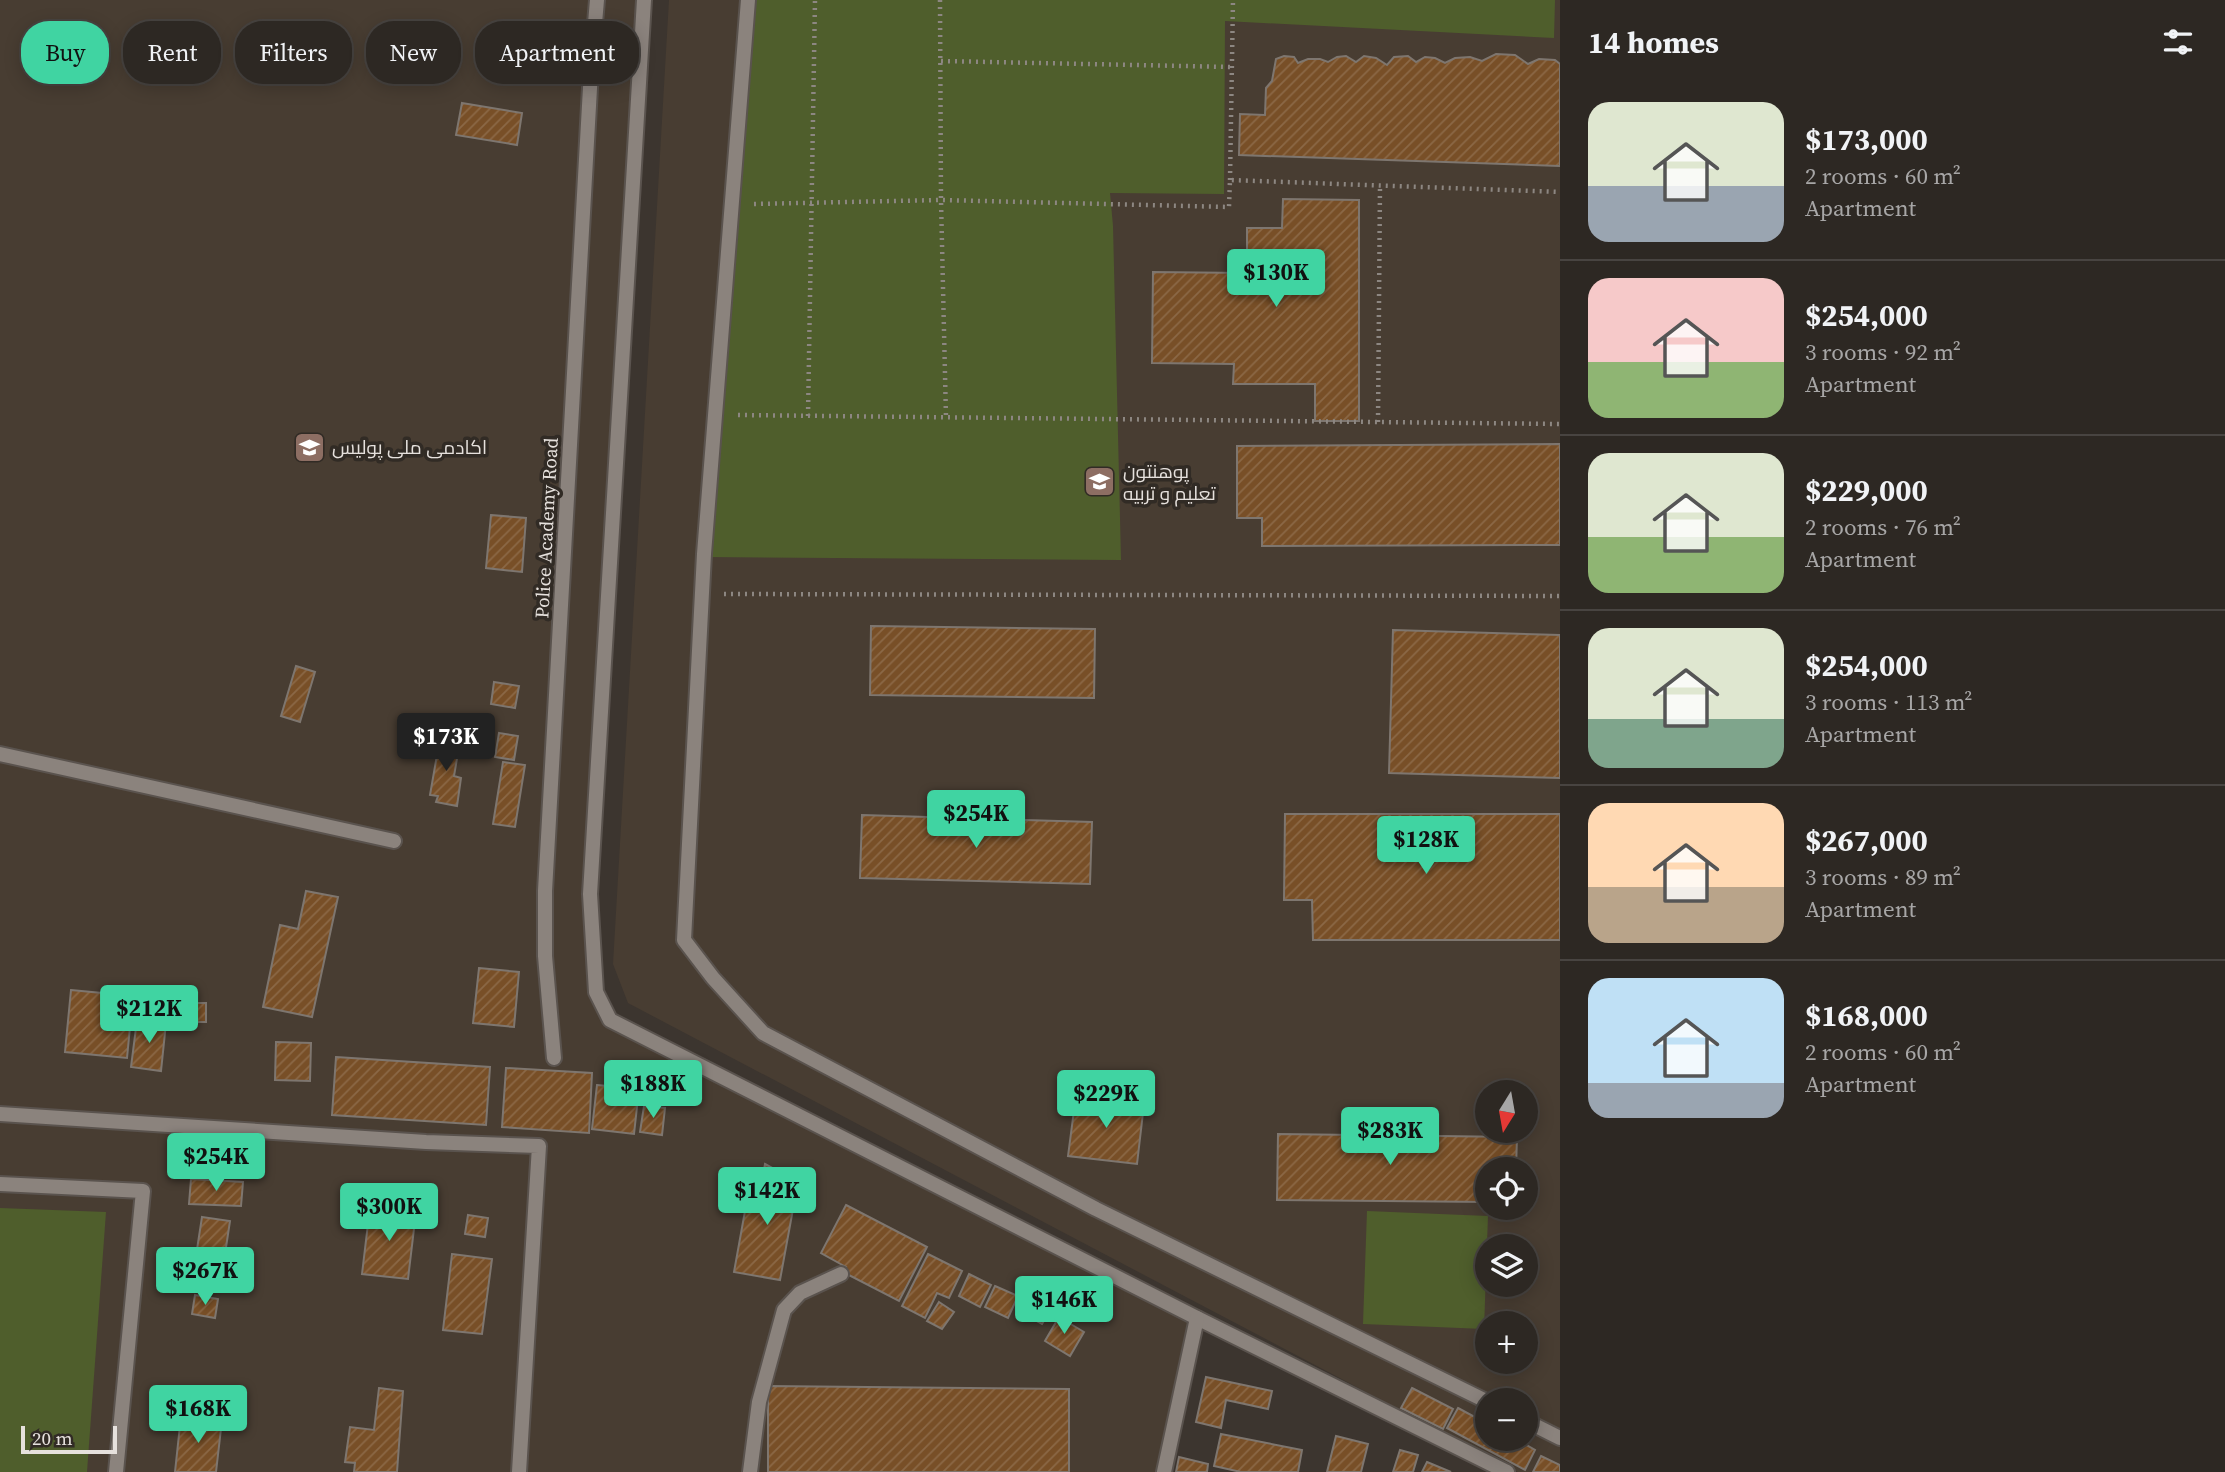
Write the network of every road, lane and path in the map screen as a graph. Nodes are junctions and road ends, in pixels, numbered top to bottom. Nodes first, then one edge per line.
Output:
1 (597, 0) edge
2 (644, 0) edge
3 (748, 0) edge
4 (815, 0) edge
5 (940, 0) edge
6 (1233, 0) edge
7 (941, 61) junction
8 (1233, 67) junction
9 (1230, 180) junction
10 (1380, 186) junction
11 (1560, 192) edge
12 (941, 200) junction
13 (813, 203) junction
14 (732, 205) junction
15 (715, 415) junction
16 (808, 416) junction
17 (946, 418) junction
18 (1378, 422) junction
19 (1560, 424) edge
20 (702, 594) junction
21 (1560, 596) edge
22 (0, 754) edge
23 (394, 841) dead end
24 (554, 1059) dead end
25 (0, 1114) edge
26 (0, 1184) edge
27 (841, 1274) dead end
28 (1197, 1318) junction
29 (1475, 1396) edge
30 (1538, 1427) edge
31 (1560, 1438) edge
32 (117, 1472) edge
33 (519, 1472) edge
34 (750, 1472) edge
35 (1164, 1472) edge
36 (1507, 1472) edge

1 - 24 street, Police Academy Road
2 - 28 street
3 - 14 street
4 - 13 path
5 - 7 path
6 - 8 path
7 - 8 path
7 - 12 path
8 - 9 path
9 - 10 path
9 - 12 path
10 - 11 path
10 - 18 path
12 - 13 path
12 - 17 path
13 - 14 path
13 - 16 path
14 - 15 street
15 - 16 path
15 - 20 street
16 - 17 path
17 - 18 path
18 - 19 path
20 - 21 path
20 - 29 street
22 - 23 street
25 - 33 street
26 - 32 street
27 - 34 street
28 - 35 street
28 - 36 street
30 - 31 street

